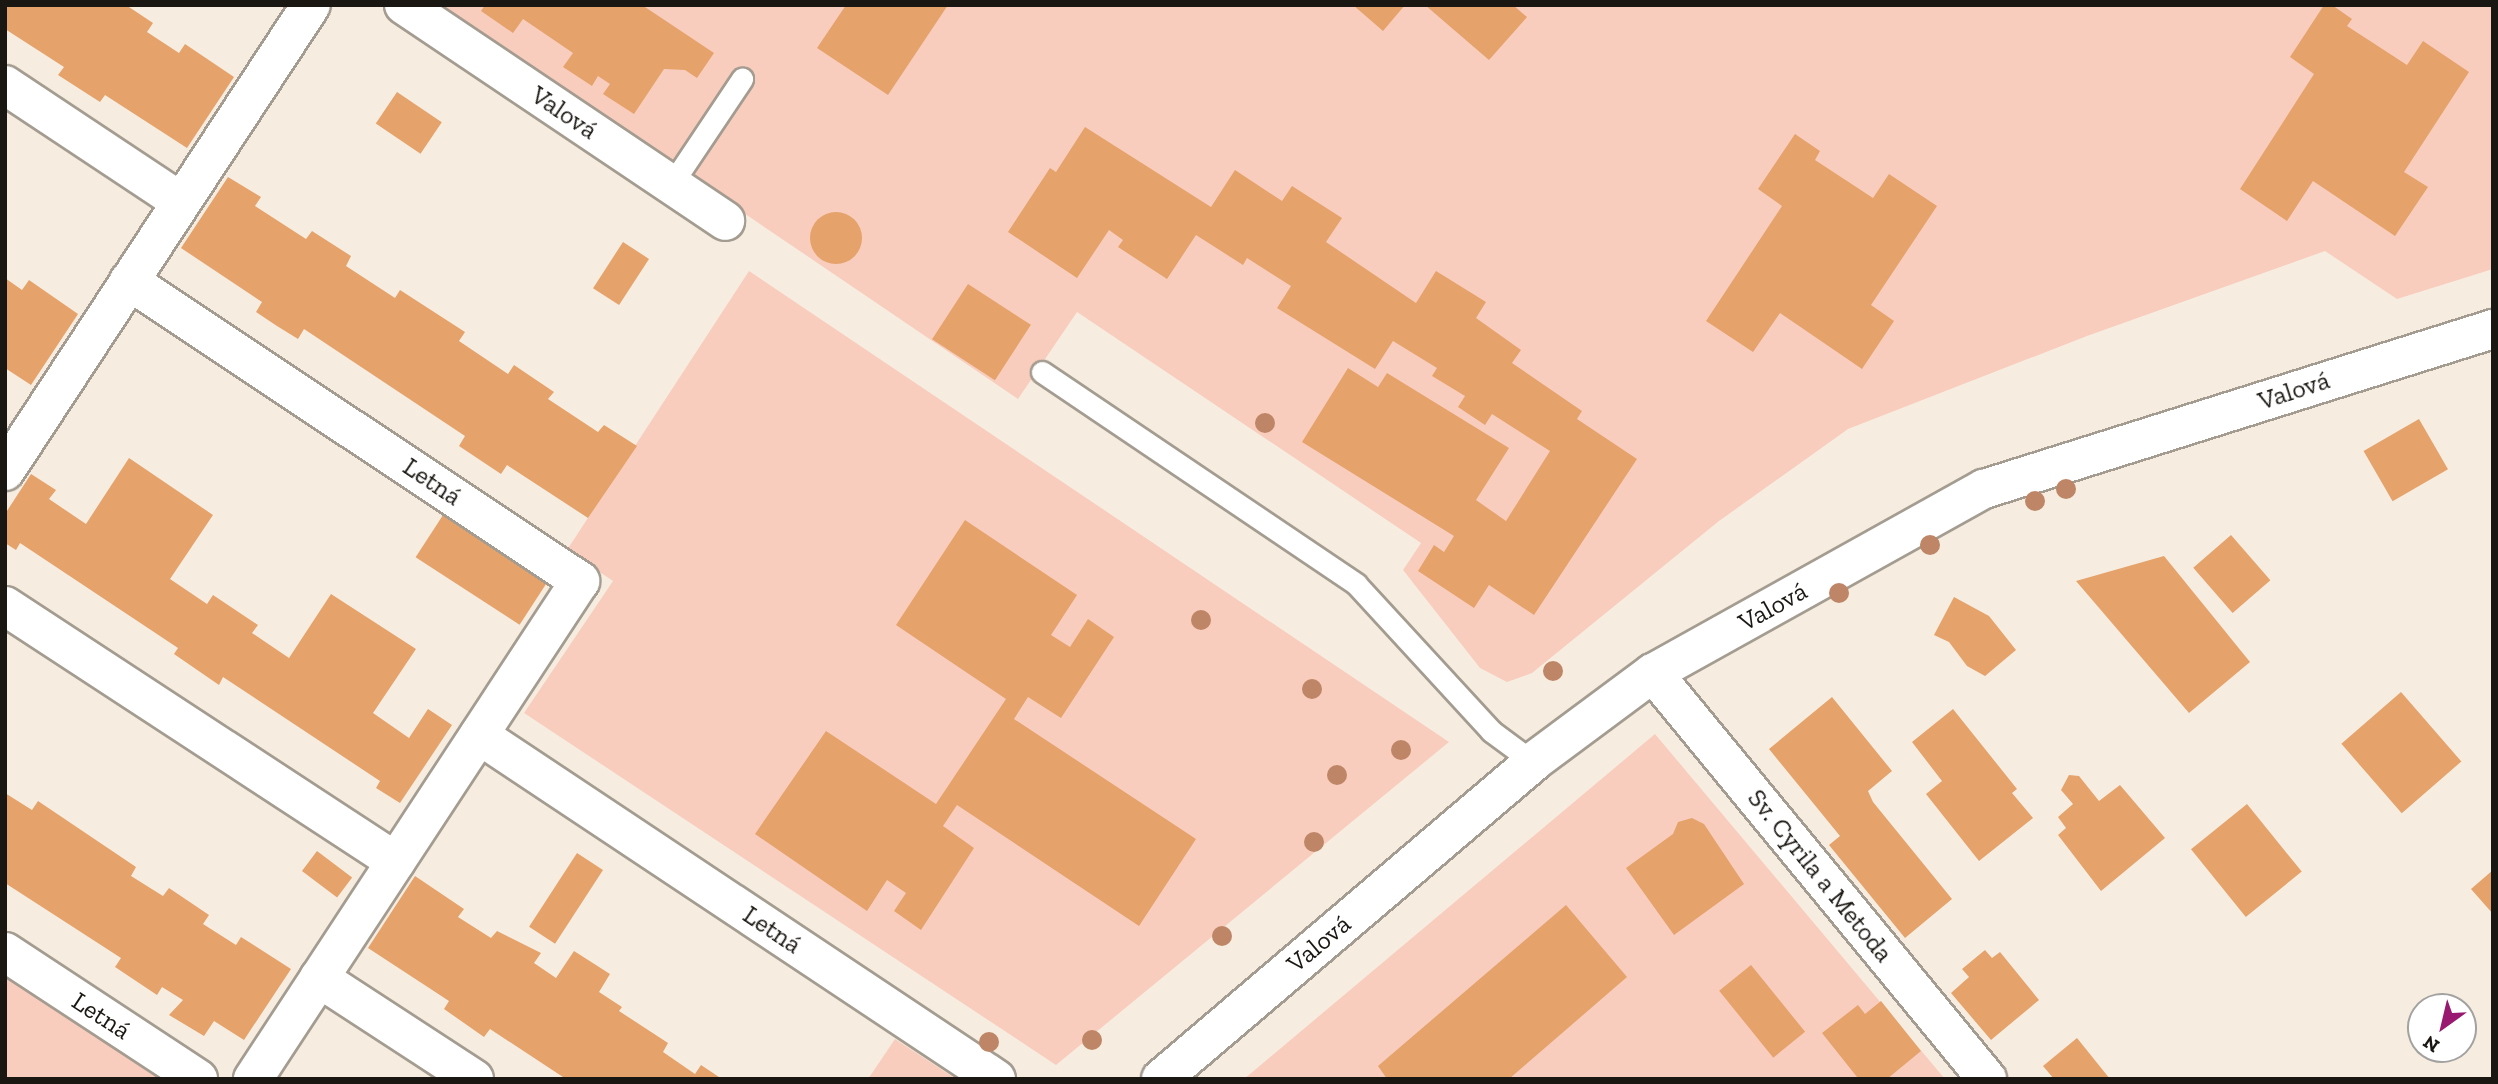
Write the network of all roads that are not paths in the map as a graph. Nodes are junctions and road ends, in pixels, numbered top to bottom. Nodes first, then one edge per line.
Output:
1 (311, 5) edge
2 (404, 5) edge
3 (742, 79) dead end
4 (5, 85) edge
5 (671, 185) junction
6 (181, 202) junction
7 (725, 221) dead end
8 (130, 281) junction
9 (2493, 329) edge
10 (1042, 372) dead end
11 (12, 446) edge
12 (5, 606) edge
13 (1653, 673) junction
14 (479, 735) junction
15 (1533, 762) junction
16 (396, 862) junction
17 (5, 952) edge
18 (319, 978) junction
19 (198, 1079) edge
20 (253, 1079) edge
21 (474, 1079) edge
22 (996, 1079) edge
23 (1161, 1079) edge
24 (1987, 1079) edge

1 - 6 street
2 - 5 street, Valová
3 - 5 lane
4 - 6 street
5 - 7 street, Valová
6 - 8 street
8 - 11 street
8 - 14 street, Letná
9 - 13 street, Valová
10 - 15 lane
12 - 16 street
13 - 15 street, Valová
13 - 24 street, Sv. Cyrila a Metoda
14 - 16 street, Letná
14 - 22 street, Letná
15 - 23 street, Valová
16 - 18 street, Letná
17 - 19 street, Letná
18 - 20 street, Letná
18 - 21 street

